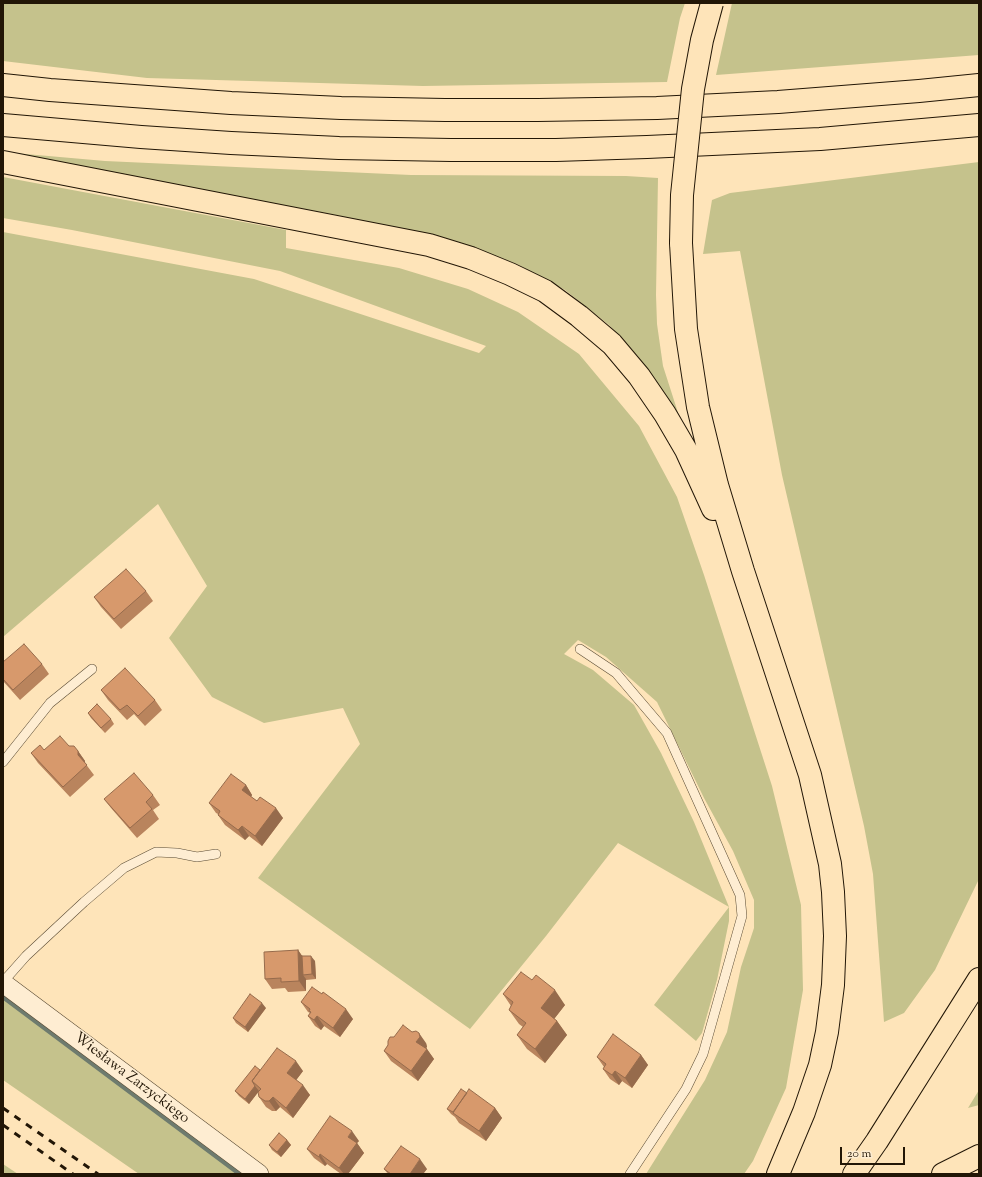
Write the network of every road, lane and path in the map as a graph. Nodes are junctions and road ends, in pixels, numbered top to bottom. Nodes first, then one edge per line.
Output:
1 (712, 3) edge
2 (3, 85) edge
3 (979, 85) edge
4 (3, 125) edge
5 (979, 125) edge
6 (3, 162) edge
7 (743, 571) junction
8 (580, 650) dead end
9 (92, 669) dead end
10 (3, 762) edge
11 (216, 854) dead end
12 (979, 979) edge
13 (3, 983) edge
14 (979, 1156) edge
15 (258, 1174) edge
16 (630, 1174) edge
17 (778, 1174) edge
18 (854, 1174) edge
19 (943, 1174) edge

1 - 7 highway, bridge
2 - 3 highway
4 - 5 highway
6 - 7 highway
7 - 17 highway
8 - 16 lane
9 - 10 lane
11 - 13 lane
12 - 18 highway
13 - 15 street, Wiesława Zarzyckiego
14 - 19 highway

